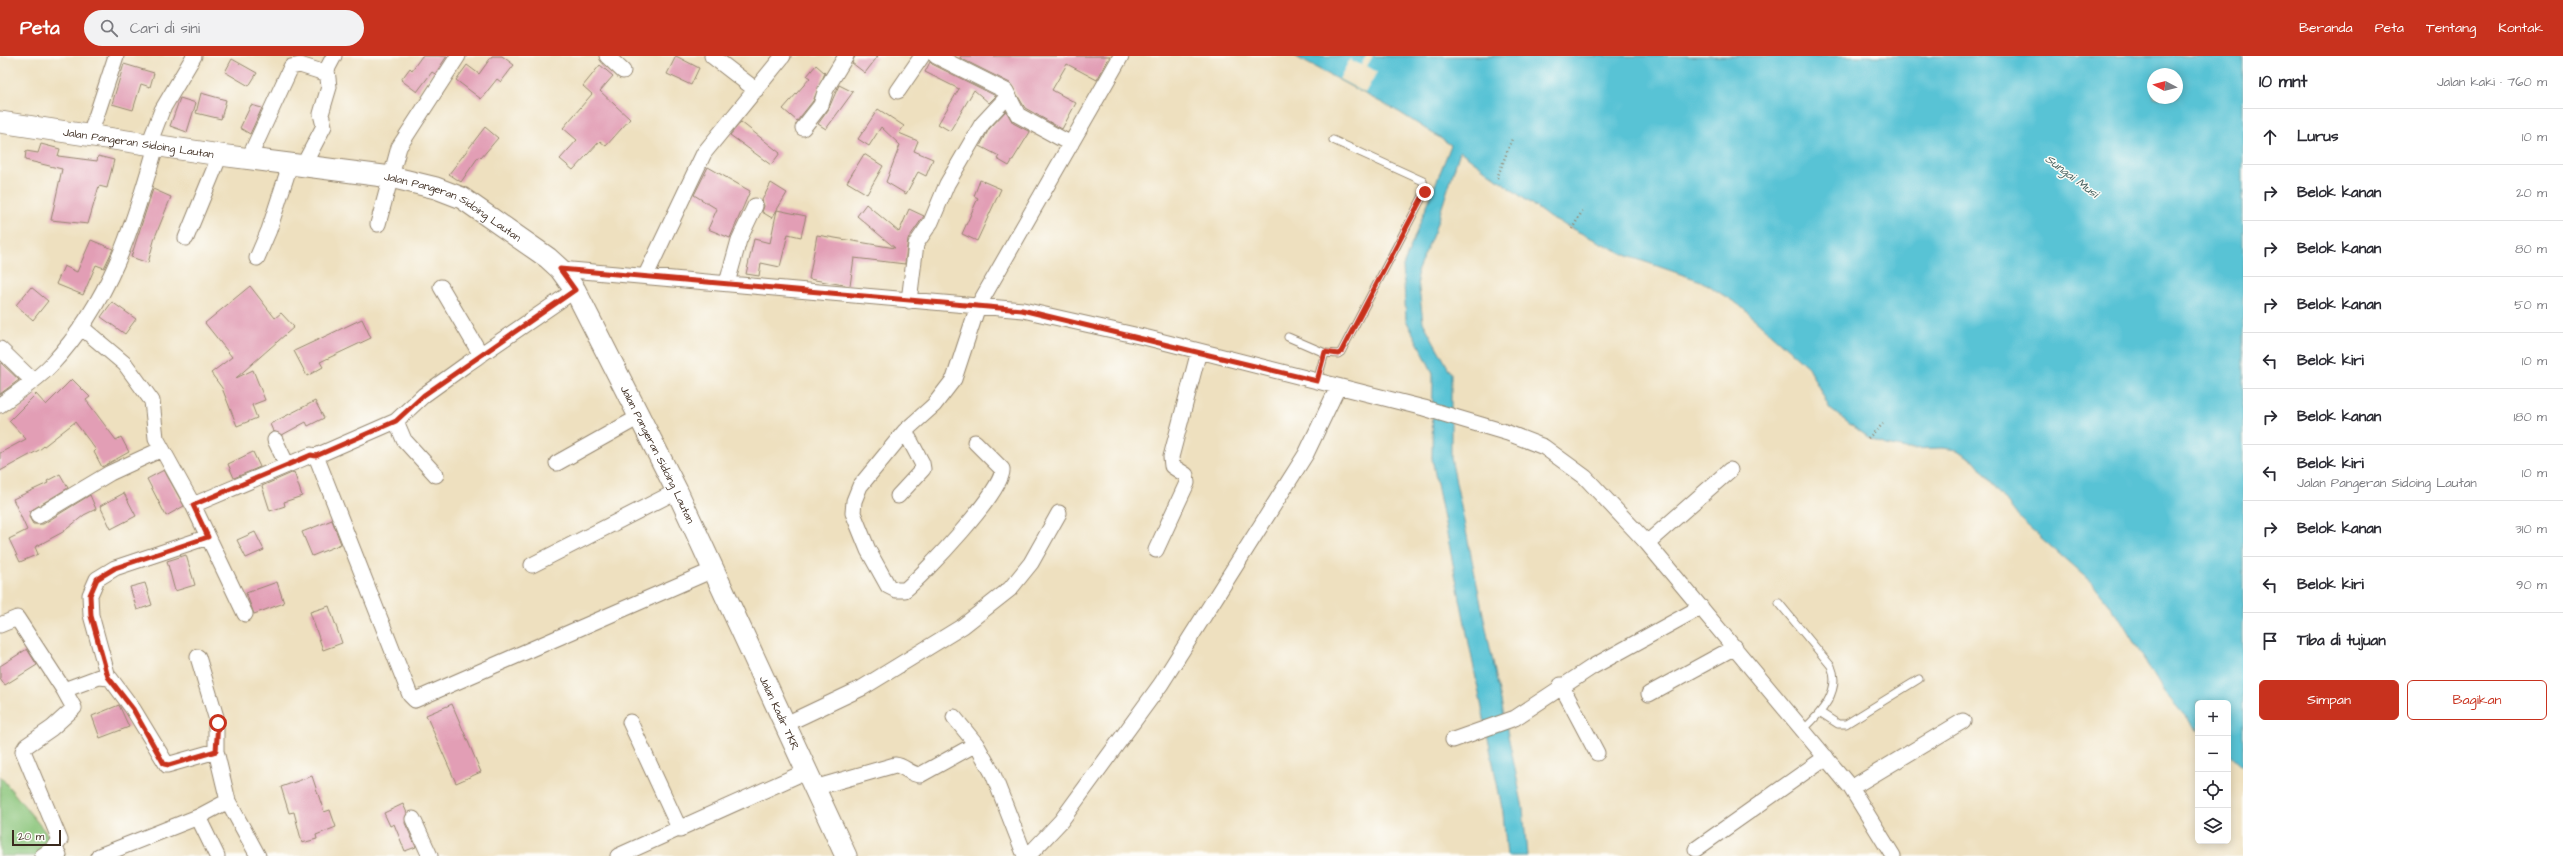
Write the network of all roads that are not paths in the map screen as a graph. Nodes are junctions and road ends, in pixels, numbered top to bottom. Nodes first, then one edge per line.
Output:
1 (116, 56) edge
2 (194, 56) edge
3 (334, 56) edge
4 (458, 56) edge
5 (607, 56) edge
6 (712, 56) edge
7 (783, 56) edge
8 (846, 56) edge
9 (921, 56) edge
10 (936, 56) edge
11 (1121, 56) edge
12 (328, 70) junction
13 (623, 71) dead end
14 (898, 91) dead end
15 (1008, 96) junction
16 (750, 98) junction
17 (0, 122) edge
18 (803, 128) dead end
19 (90, 135) junction
20 (1332, 140) dead end
21 (1071, 144) junction
22 (153, 145) junction
23 (220, 155) junction
24 (249, 158) junction
25 (296, 166) junction
26 (391, 177) junction
27 (755, 206) dead end
28 (378, 224) dead end
29 (186, 238) dead end
30 (257, 258) dead end
31 (560, 269) junction
32 (646, 275) junction
33 (727, 283) junction
34 (441, 287) dead end
35 (575, 290) junction
36 (909, 301) junction
37 (978, 306) junction
38 (81, 327) junction
39 (1288, 337) dead end
40 (0, 349) edge
41 (1199, 351) junction
42 (1325, 352) junction
43 (481, 355) junction
44 (33, 381) junction
45 (1317, 381) junction
46 (1338, 387) junction
47 (0, 404) edge
48 (639, 417) junction
49 (396, 421) junction
50 (905, 430) junction
51 (275, 440) dead end
52 (975, 442) dead end
53 (162, 449) junction
54 (316, 456) junction
55 (556, 463) dead end
56 (287, 466) junction
57 (1730, 470) dead end
58 (436, 475) dead end
59 (677, 491) junction
60 (898, 496) dead end
61 (193, 505) junction
62 (1059, 513) dead end
63 (38, 516) dead end
64 (208, 537) junction
65 (1646, 543) junction
66 (1156, 550) dead end
67 (532, 565) dead end
68 (713, 570) junction
69 (1778, 603) dead end
70 (1701, 607) junction
71 (245, 614) dead end
72 (0, 626) edge
73 (1735, 647) junction
74 (198, 657) dead end
75 (108, 677) junction
76 (1919, 679) dead end
77 (1561, 685) junction
78 (64, 690) junction
79 (1649, 694) dead end
80 (1821, 713) junction
81 (954, 717) dead end
82 (1963, 721) dead end
83 (630, 722) dead end
84 (786, 724) junction
85 (1803, 730) junction
86 (1453, 740) dead end
87 (976, 744) junction
88 (216, 751) junction
89 (1597, 753) dead end
90 (1826, 757) junction
91 (810, 780) junction
92 (1851, 788) junction
93 (228, 801) junction
94 (198, 817) junction
95 (413, 819) dead end
96 (680, 830) junction
97 (1696, 850) dead end
98 (52, 853) edge
99 (99, 856) edge
100 (217, 856) edge
101 (258, 856) edge
102 (430, 856) edge
103 (618, 856) edge
104 (846, 856) edge
105 (1025, 856) edge
106 (1028, 856) edge
107 (1893, 856) edge

1 - 19 street
2 - 22 street
3 - 12 street
4 - 26 street
5 - 13 street
6 - 16 street
7 - 16 street
8 - 18 street
9 - 14 street
10 - 15 street
11 - 21 street
12 - 24 street
12 - 25 street
15 - 21 street
15 - 36 street
16 - 32 street
17 - 19 street, Jalan Pangeran Sidoing Lautan
19 - 22 street, Jalan Pangeran Sidoing Lautan
20 - 42 lane
21 - 37 street
22 - 23 street, Jalan Pangeran Sidoing Lautan
22 - 38 street
23 - 24 street, Jalan Pangeran Sidoing Lautan
23 - 29 street
24 - 25 street, Jalan Pangeran Sidoing Lautan
25 - 26 street, Jalan Pangeran Sidoing Lautan
25 - 30 street
26 - 28 street
26 - 31 street, Jalan Pangeran Sidoing Lautan
27 - 33 street
31 - 32 street
31 - 35 street, Jalan Pangeran Sidoing Lautan
32 - 33 street
33 - 36 street
34 - 43 street
35 - 43 street
35 - 48 street, Jalan Pangeran Sidoing Lautan
36 - 37 street
37 - 41 street
37 - 50 street
38 - 44 street
38 - 53 street
39 - 42 lane
40 - 44 street
41 - 45 street
41 - 66 street
42 - 45 lane
43 - 49 street
44 - 47 street
45 - 46 street
46 - 65 street
46 - 106 street
48 - 55 street
48 - 59 street, Jalan Pangeran Sidoing Lautan
49 - 54 street
49 - 58 street
50 - 52 street
50 - 60 street
51 - 56 street
53 - 61 street
53 - 63 street
54 - 56 street
54 - 68 street
56 - 61 street
57 - 65 street
59 - 67 street
59 - 68 street, Jalan Pangeran Sidoing Lautan
61 - 64 street
62 - 84 street
64 - 71 street
64 - 75 street
65 - 70 street
68 - 84 street, Jalan Kadir TKR
69 - 80 lane
70 - 73 street
70 - 77 street
72 - 78 street
73 - 79 street
73 - 85 street
74 - 88 street
75 - 78 street
75 - 88 street
76 - 80 lane
77 - 86 street
77 - 89 street
78 - 98 street
80 - 85 lane
81 - 87 street
82 - 92 street
83 - 96 street
84 - 91 street, Jalan Kadir TKR
85 - 90 street
87 - 91 street
87 - 105 street
88 - 93 street
90 - 92 street
90 - 97 street
91 - 96 street
91 - 104 street, Jalan Kadir TKR
92 - 107 street
93 - 94 street
93 - 101 street
94 - 99 street
94 - 100 street
95 - 102 street
96 - 103 street

